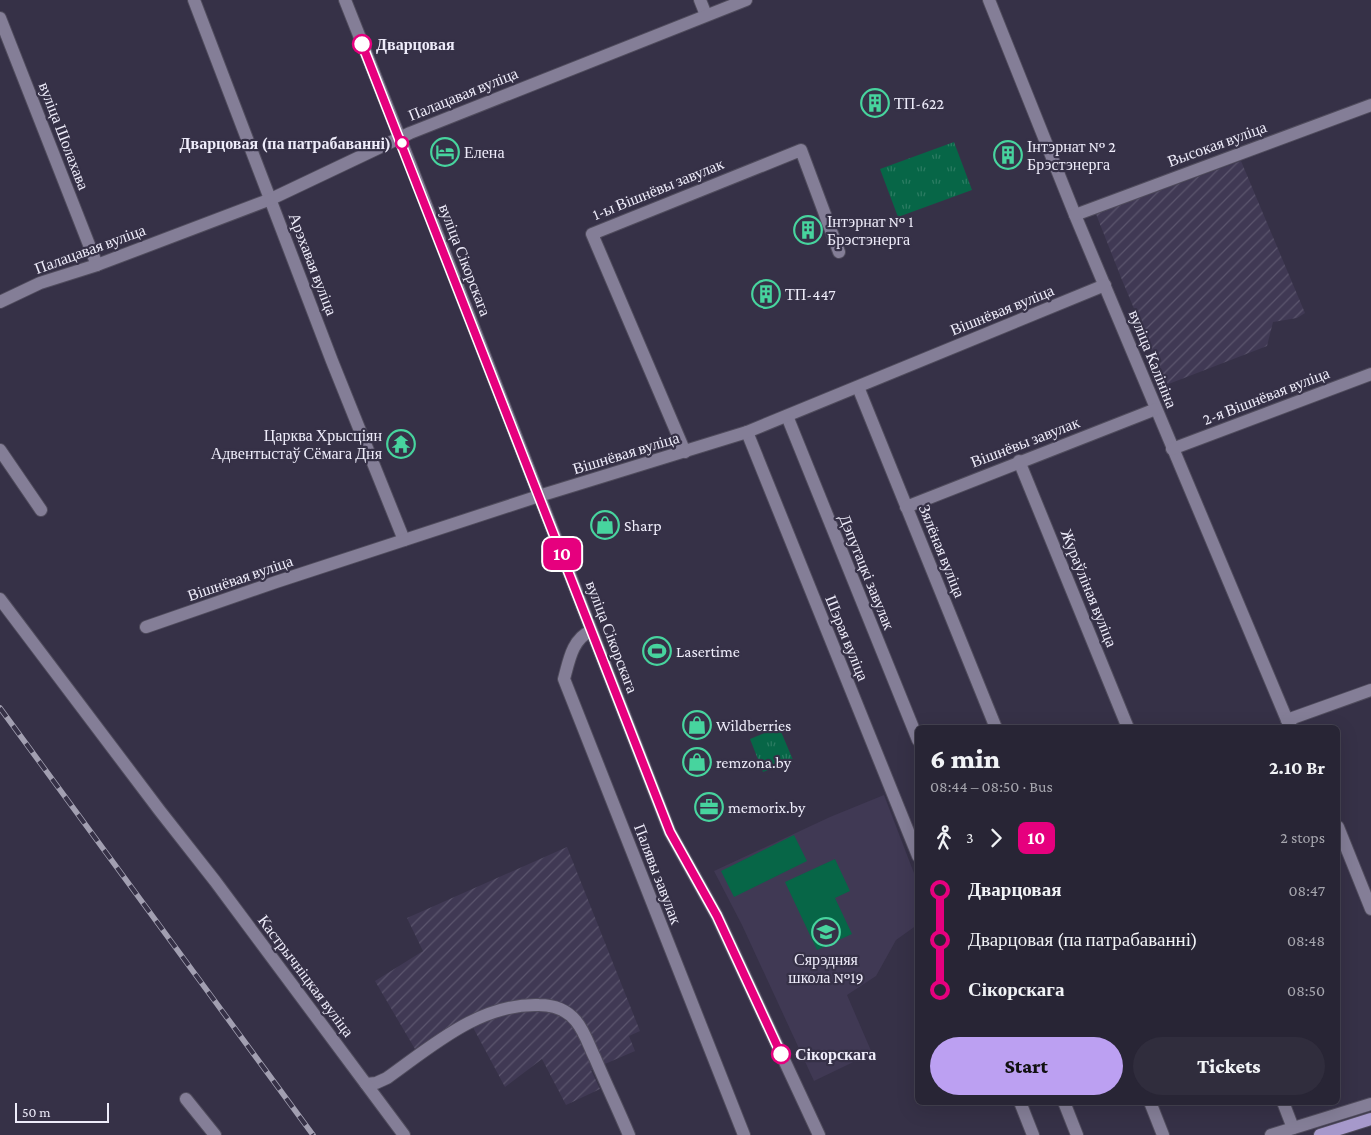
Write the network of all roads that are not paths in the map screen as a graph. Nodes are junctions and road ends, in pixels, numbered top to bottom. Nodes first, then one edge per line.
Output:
1 (194, 0) edge
2 (344, 0) edge
3 (700, 0) edge
4 (746, 0) edge
5 (989, 0) edge
6 (706, 15) junction
7 (0, 18) edge
8 (1371, 105) edge
9 (405, 135) junction
10 (271, 199) junction
11 (1075, 215) junction
12 (839, 252) dead end
13 (97, 265) junction
14 (1105, 285) junction
15 (0, 302) edge
16 (1371, 374) edge
17 (858, 387) junction
18 (1156, 409) junction
19 (787, 416) junction
20 (747, 432) junction
21 (1172, 449) junction
22 (0, 450) edge
23 (685, 452) junction
24 (1019, 461) junction
25 (539, 496) junction
26 (906, 507) junction
27 (41, 510) dead end
28 (404, 540) junction
29 (0, 599) edge
30 (146, 627) dead end
31 (591, 631) junction
32 (1371, 690) edge
33 (1289, 724) edge
34 (995, 725) edge
35 (1127, 725) edge
36 (915, 733) edge
37 (1340, 832) edge
38 (915, 849) edge
39 (1371, 909) edge
40 (366, 1084) junction
41 (186, 1099) dead end
42 (1371, 1104) edge
43 (1021, 1105) edge
44 (1065, 1105) edge
45 (1151, 1105) edge
46 (1284, 1105) edge
47 (1371, 1119) edge
48 (1293, 1128) junction
49 (215, 1135) edge
50 (404, 1135) edge
51 (629, 1135) edge
52 (744, 1135) edge
53 (819, 1135) edge
54 (1033, 1135) edge
55 (1077, 1135) edge
56 (1163, 1135) edge
57 (1271, 1135) edge
58 (1320, 1135) edge

1 - 10 street, Арэхавая вуліца
2 - 9 street, вуліца Сікорскага
3 - 6 street
4 - 6 street, Палацавая вуліца
5 - 11 street, вуліца Калініна
6 - 9 street, Палацавая вуліца
7 - 13 street, вуліца Шолахава
8 - 11 street, Высокая вуліца
9 - 10 street, Палацавая вуліца
9 - 25 street, вуліца Сікорскага
10 - 13 street, Палацавая вуліца
10 - 28 street, Арэхавая вуліца
11 - 14 street, вуліца Калініна
12 - 23 street, 1-ы Вішнёвы завулак
13 - 15 street, Палацавая вуліца
14 - 17 street, Вішнёвая вуліца
14 - 18 street, вуліца Калініна
16 - 21 street, 2-я Вішнёвая вуліца
17 - 19 street, Вішнёвая вуліца
17 - 26 street, Зялёная вуліца
18 - 21 street, вуліца Калініна
18 - 24 street, Вішнёвы завулак
19 - 20 street, Вішнёвая вуліца
19 - 36 street, Дэпутацкі завулак
20 - 23 street, Вішнёвая вуліца
20 - 38 street, Шэрая вуліца
21 - 33 street, вуліца Калініна
22 - 27 street
23 - 25 street, Вішнёвая вуліца
24 - 26 street, Вішнёвы завулак
24 - 35 street, Жураўліная вуліца
25 - 28 street, Вішнёвая вуліца
25 - 31 street, вуліца Сікорскага
26 - 34 street, Зялёная вуліца
28 - 30 street, Вішнёвая вуліца
29 - 40 street, Кастрычніцкая вуліца
31 - 52 street, Палявы завулак
31 - 53 street, вуліца Сікорскага
32 - 33 street
37 - 39 street
40 - 50 street, Кастрычніцкая вуліца
40 - 51 street
41 - 49 street
42 - 48 street
43 - 54 street
44 - 55 street
45 - 56 street
46 - 48 street
47 - 58 main road
48 - 57 street

